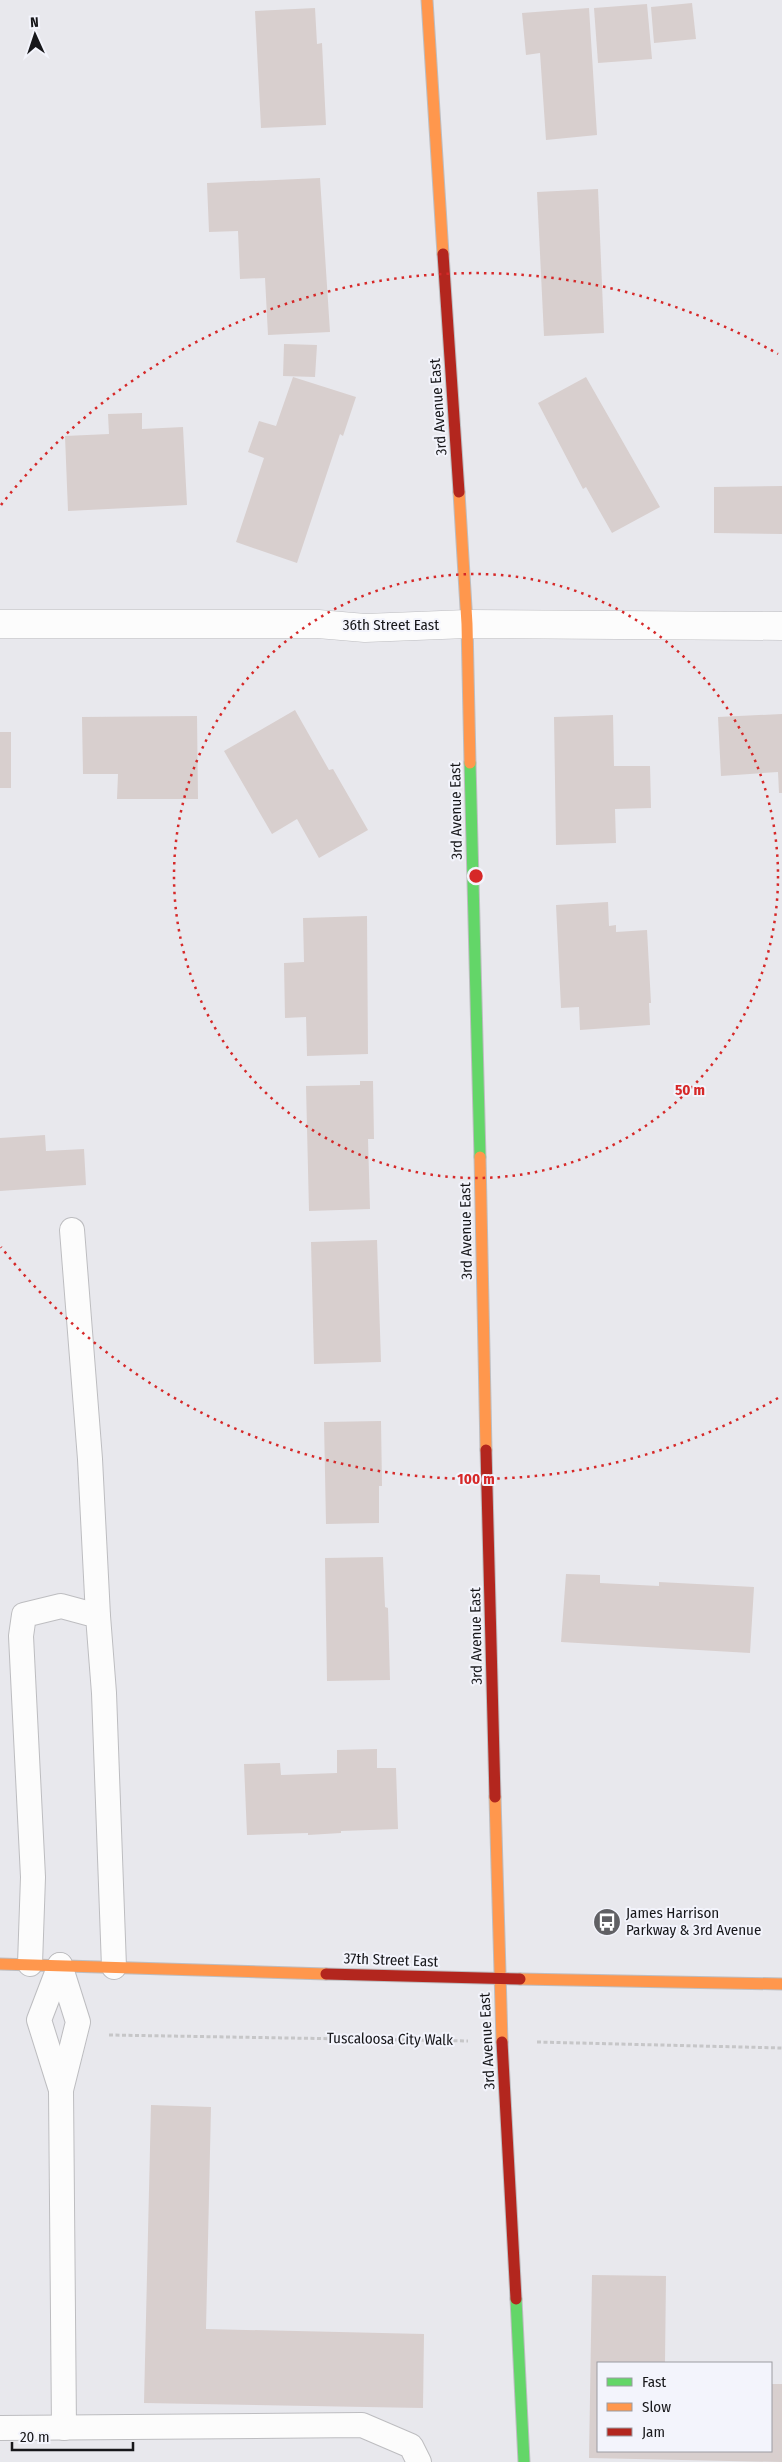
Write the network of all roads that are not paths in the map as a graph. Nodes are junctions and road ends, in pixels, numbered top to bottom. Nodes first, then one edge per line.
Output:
1 (427, 0) edge
2 (0, 624) edge
3 (467, 624) junction
4 (782, 626) edge
5 (72, 1230) dead end
6 (98, 1616) junction
7 (0, 1964) edge
8 (30, 1964) junction
9 (60, 1965) junction
10 (114, 1967) junction
11 (499, 1979) junction
12 (782, 1984) edge
13 (62, 2090) junction
14 (0, 2428) edge
15 (64, 2428) junction
16 (419, 2462) edge
17 (524, 2462) edge

1 - 3 street, 3rd Avenue East
2 - 3 street, 36th Street East
3 - 4 street, 36th Street East
3 - 11 street, 3rd Avenue East
5 - 6 lane
6 - 8 lane
6 - 10 lane
7 - 8 street, 37th Street East
8 - 9 street, 37th Street East
9 - 10 street, 37th Street East
9 - 13 lane
9 - 13 lane
10 - 11 street, 37th Street East
11 - 12 street, 37th Street East
11 - 17 street, 3rd Avenue East
13 - 15 lane
14 - 15 lane
15 - 16 lane

